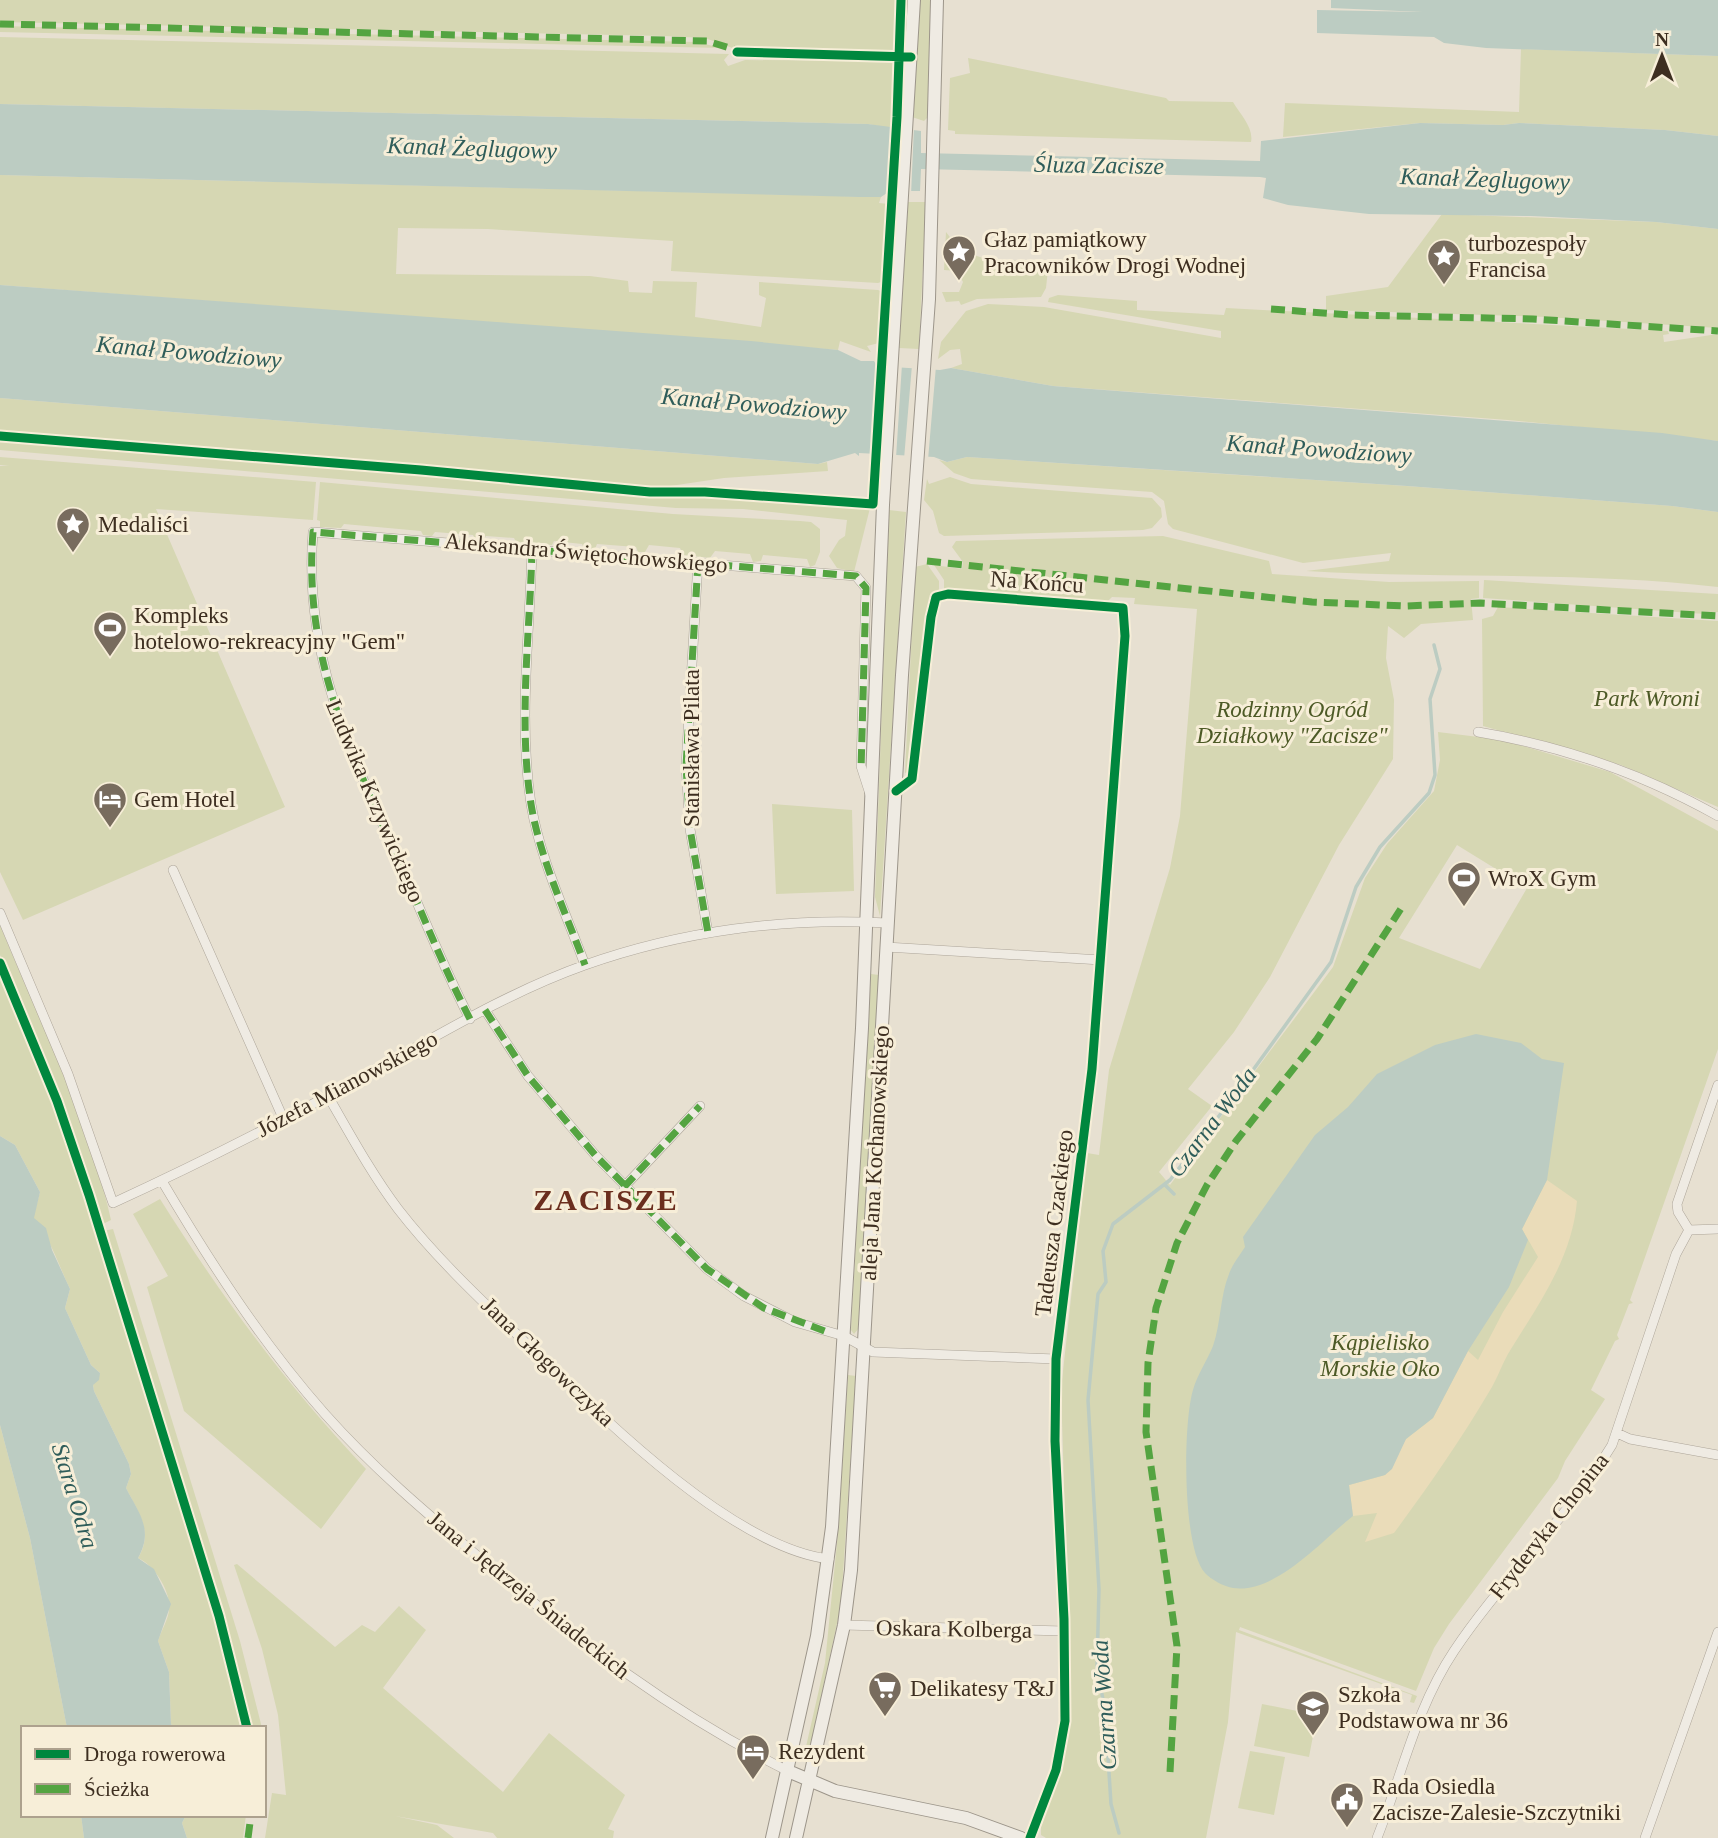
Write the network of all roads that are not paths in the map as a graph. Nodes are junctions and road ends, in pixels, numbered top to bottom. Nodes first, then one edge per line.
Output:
1 (914, 0) edge
2 (937, 0) edge
3 (313, 532) joint
4 (532, 549) junction
5 (698, 562) junction
6 (856, 577) joint
7 (1123, 608) joint
8 (1478, 732) dead end
9 (896, 791) junction
10 (872, 799) junction
11 (1718, 816) edge
12 (173, 870) dead end
13 (0, 913) edge
14 (867, 922) junction
15 (887, 923) junction
16 (708, 933) junction
17 (886, 947) junction
18 (1101, 960) junction
19 (585, 965) junction
20 (485, 1010) junction
21 (470, 1019) junction
22 (1718, 1086) edge
23 (328, 1096) junction
24 (700, 1106) dead end
25 (284, 1118) junction
26 (162, 1181) junction
27 (624, 1187) junction
28 (1718, 1229) edge
29 (1689, 1230) junction
30 (844, 1336) junction
31 (864, 1350) junction
32 (1056, 1359) junction
33 (1617, 1433) junction
34 (1718, 1455) edge
35 (829, 1559) junction
36 (844, 1625) junction
37 (1064, 1631) junction
38 (1718, 1632) edge
39 (788, 1771) junction
40 (808, 1782) junction
41 (772, 1838) edge
42 (796, 1838) edge
43 (1021, 1838) edge
44 (1030, 1838) edge
45 (1377, 1838) edge
46 (1645, 1838) edge

1 - 10 main road, aleja Jana Kochanowskiego
2 - 9 main road, aleja Jana Kochanowskiego
3 - 4 street, Aleksandra Świętochowskiego
3 - 21 street, Ludwika Krzywickiego
4 - 5 street, Aleksandra Świętochowskiego
4 - 19 street
5 - 6 street, Aleksandra Świętochowskiego
5 - 16 street, Stanisława Pilata
6 - 10 street, aleja Jana Kochanowskiego
7 - 9 street, Na Końcu
7 - 18 street, Tadeusza Czackiego
8 - 11 street
9 - 15 main road, aleja Jana Kochanowskiego
10 - 14 main road, aleja Jana Kochanowskiego
12 - 25 street
13 - 26 street, Józefa Mianowskiego
14 - 15 street, Józefa Mianowskiego
14 - 16 street, Józefa Mianowskiego
14 - 30 main road, aleja Jana Kochanowskiego
15 - 17 main road, aleja Jana Kochanowskiego
16 - 19 street, Józefa Mianowskiego
17 - 18 street
17 - 31 main road, aleja Jana Kochanowskiego
18 - 32 street, Tadeusza Czackiego
19 - 20 street, Józefa Mianowskiego
20 - 21 street, Józefa Mianowskiego
20 - 27 street
21 - 23 street, Józefa Mianowskiego
22 - 29 street
23 - 25 street, Józefa Mianowskiego
23 - 35 street, Jana Głogowczyka
24 - 27 street
25 - 26 street, Józefa Mianowskiego
26 - 39 street, Jana i Jędrzeja Śniadeckich
27 - 30 street
28 - 29 street
29 - 33 street, Fryderyka Chopina
30 - 31 street
30 - 35 main road, aleja Jana Kochanowskiego
31 - 32 street
31 - 36 main road, aleja Jana Kochanowskiego
32 - 37 street, Tadeusza Czackiego
33 - 34 street
33 - 45 street, Fryderyka Chopina
35 - 39 main road, aleja Jana Kochanowskiego
36 - 37 street, Oskara Kolberga
36 - 40 main road, aleja Jana Kochanowskiego
37 - 44 street, Tadeusza Czackiego
38 - 46 street
39 - 40 main road, Jana i Jędrzeja Śniadeckich
39 - 41 main road, aleja Jana Kochanowskiego
40 - 42 main road, aleja Jana Kochanowskiego
40 - 43 main road, Jana i Jędrzeja Śniadeckich

